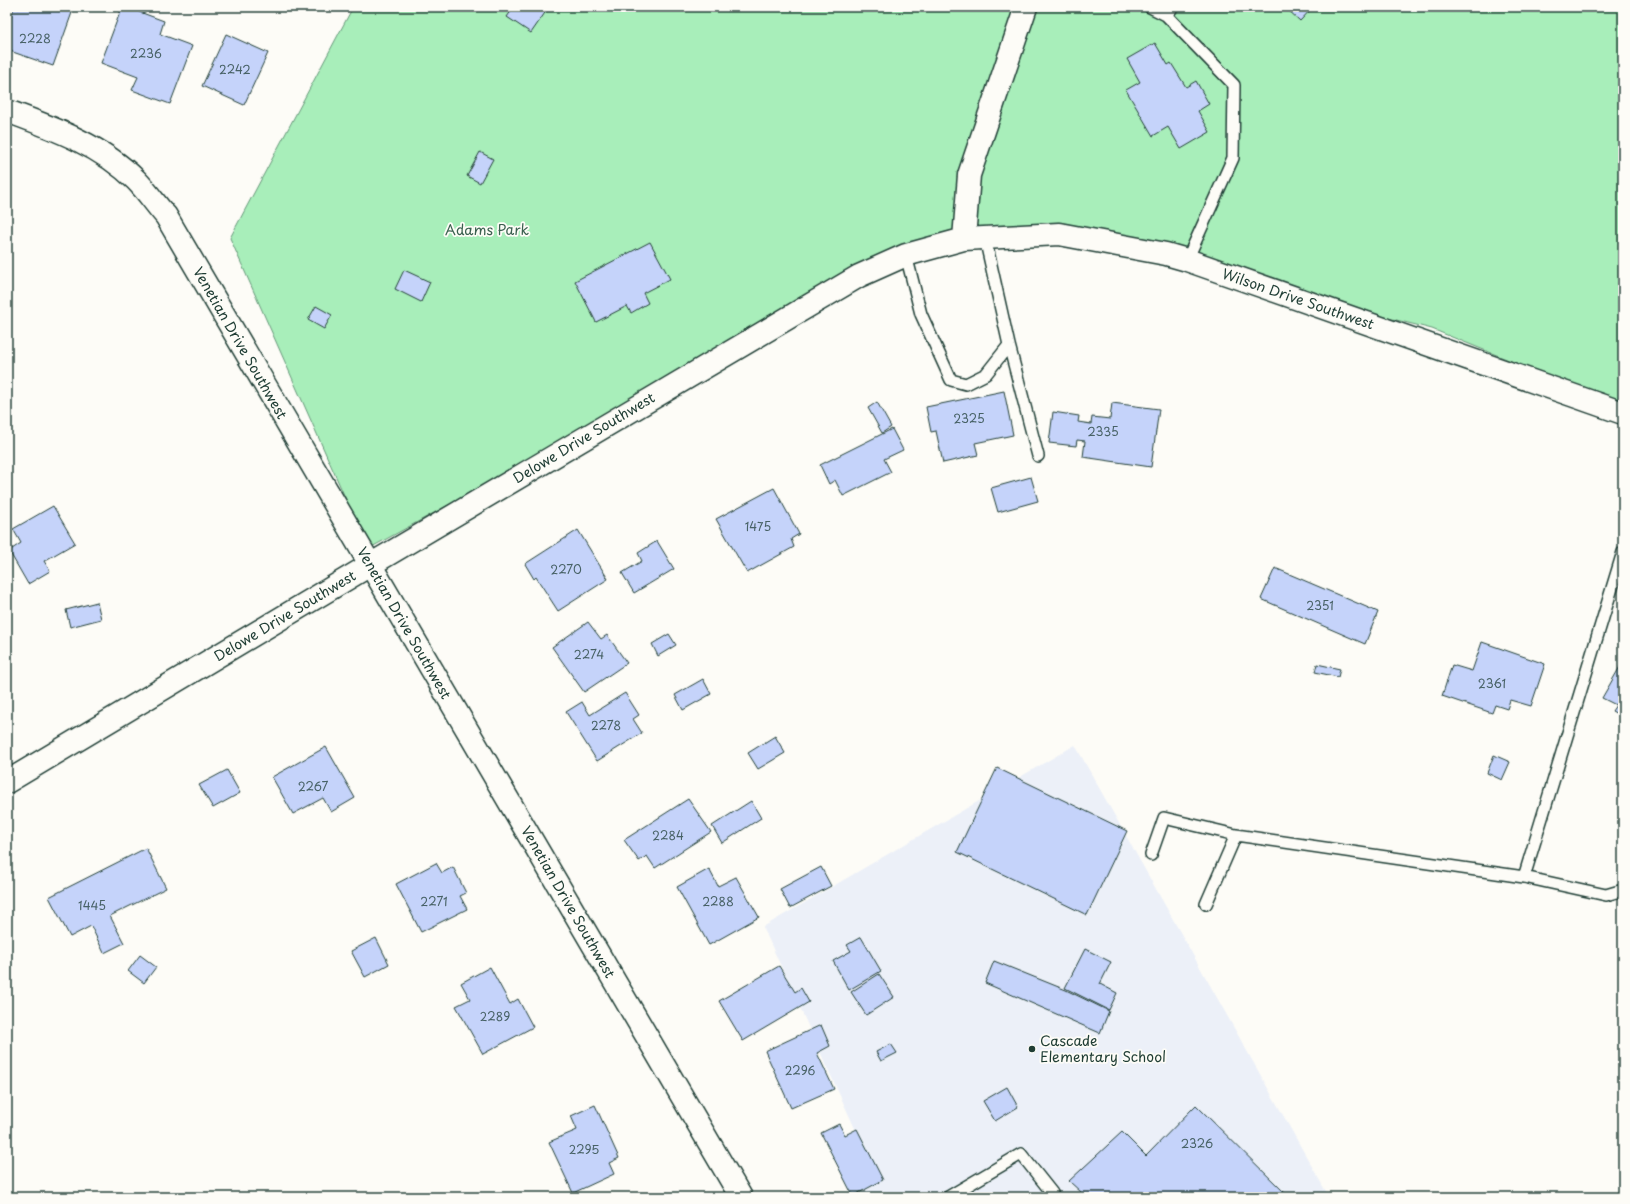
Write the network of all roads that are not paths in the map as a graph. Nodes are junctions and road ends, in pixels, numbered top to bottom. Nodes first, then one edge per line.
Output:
1 (1026, 7) edge
2 (1150, 7) edge
3 (1170, 11) edge
4 (7, 111) edge
5 (985, 238) junction
6 (964, 239) junction
7 (906, 255) junction
8 (1187, 260) junction
9 (1009, 345) junction
10 (1623, 413) edge
11 (1038, 456) dead end
12 (1623, 552) edge
13 (370, 565) junction
14 (7, 782) edge
15 (1236, 835) junction
16 (1151, 855) dead end
17 (1524, 877) junction
18 (1623, 890) edge
19 (1206, 904) dead end
20 (1052, 1193) dead end
21 (741, 1197) edge
22 (948, 1197) edge

1 - 6 street
2 - 3 lane
3 - 8 lane
4 - 13 street, Venetian Drive Southwest
5 - 6 street, Wilson Drive Southwest
5 - 8 street, Wilson Drive Southwest
5 - 9 lane
6 - 7 street, Delowe Drive Southwest
7 - 9 lane
7 - 13 street, Delowe Drive Southwest
8 - 10 street, Wilson Drive Southwest
9 - 11 lane
12 - 17 lane
13 - 14 street, Delowe Drive Southwest
13 - 21 street, Venetian Drive Southwest
15 - 16 lane
15 - 17 lane
15 - 19 lane
17 - 18 lane
20 - 22 lane

